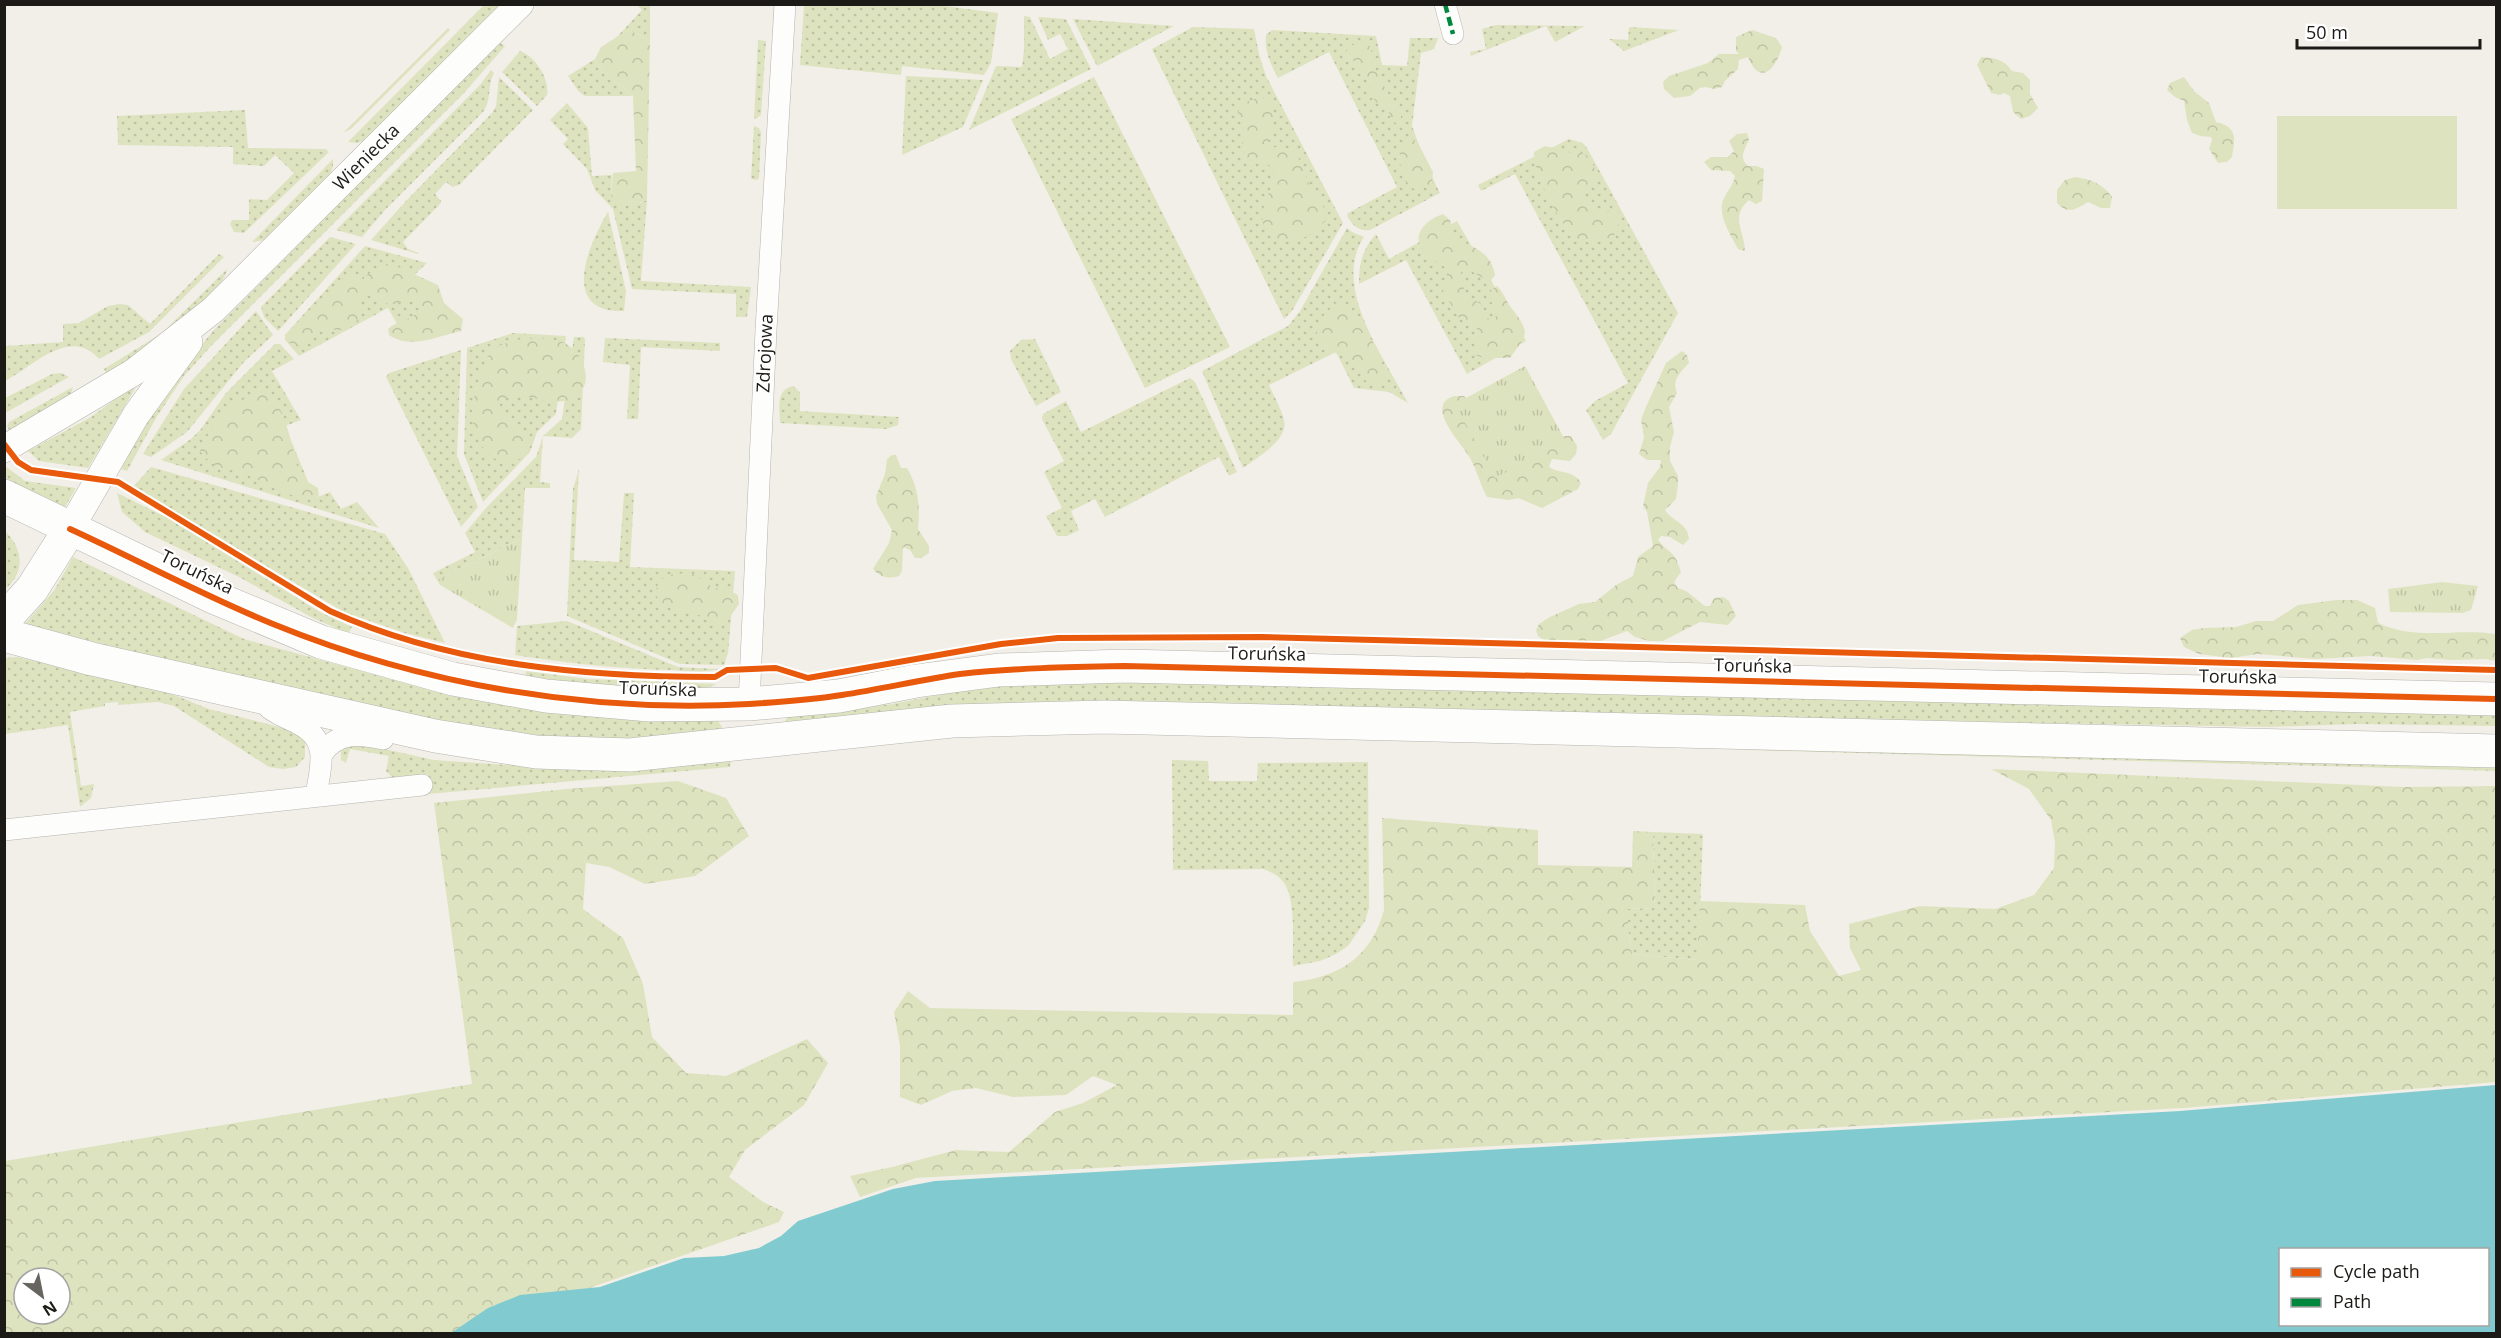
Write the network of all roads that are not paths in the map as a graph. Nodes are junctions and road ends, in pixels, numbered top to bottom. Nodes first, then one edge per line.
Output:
1 (520, 4) edge
2 (785, 4) edge
3 (1444, 4) edge
4 (1453, 34) dead end
5 (213, 310) junction
6 (4, 448) edge
7 (4, 496) edge
8 (70, 529) junction
9 (4, 620) edge
10 (4, 635) edge
11 (258, 697) junction
12 (2496, 699) edge
13 (749, 704) junction
14 (435, 736) junction
15 (2496, 752) edge
16 (322, 754) junction
17 (423, 785) dead end
18 (316, 796) junction
19 (4, 830) edge

1 - 5 street, Wieniecka
2 - 13 street, Zdrojowa
3 - 4 street
5 - 6 street, Wieniecka
5 - 8 street, Wieniecka
7 - 8 main road, Toruńska
8 - 9 main road
8 - 13 main road, Toruńska
10 - 11 main road
11 - 14 main road
11 - 16 street
12 - 13 main road, Toruńska
14 - 15 main road
14 - 16 street
16 - 18 street
17 - 18 street
18 - 19 street

